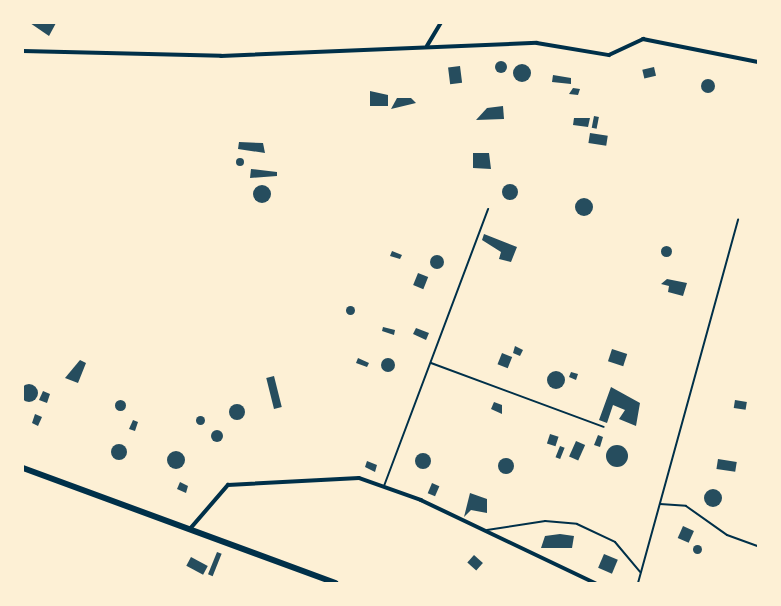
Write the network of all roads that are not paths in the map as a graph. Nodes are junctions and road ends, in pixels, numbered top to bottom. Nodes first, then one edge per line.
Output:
1 (441, 23) edge
2 (428, 46) junction
3 (23, 51) edge
4 (758, 62) edge
5 (488, 209) dead end
6 (738, 219) dead end
7 (430, 362) junction
8 (604, 427) dead end
9 (23, 468) edge
10 (384, 486) junction
11 (659, 504) junction
12 (190, 529) junction
13 (479, 531) junction
14 (758, 546) edge
15 (640, 572) junction
16 (336, 583) edge
17 (594, 583) edge
18 (638, 583) edge

1 - 2 street
2 - 3 street
2 - 4 street
5 - 7 lane
6 - 11 lane
7 - 8 lane
7 - 10 lane
9 - 12 main road
10 - 12 street
10 - 13 street
11 - 14 lane
11 - 15 lane
12 - 16 main road
13 - 15 lane
13 - 17 street
15 - 18 lane

